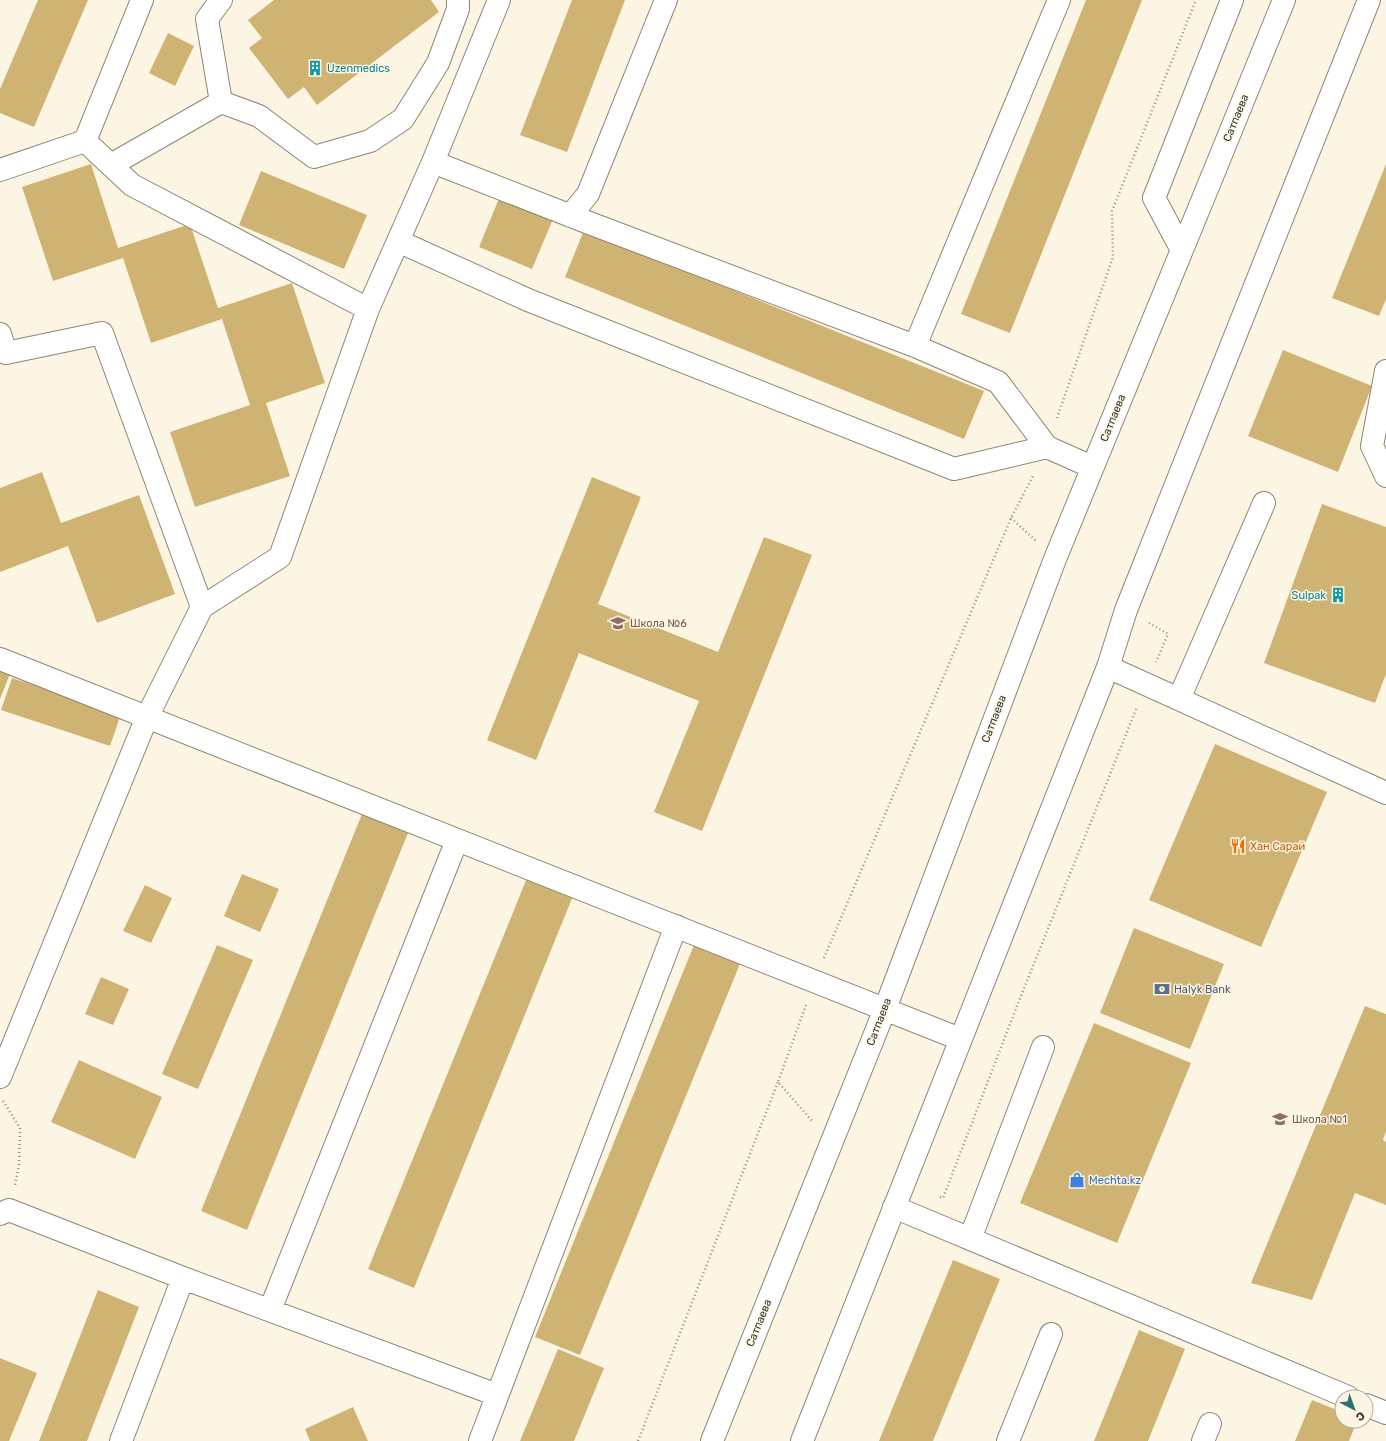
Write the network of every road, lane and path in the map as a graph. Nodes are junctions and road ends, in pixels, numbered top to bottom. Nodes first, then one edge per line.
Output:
1 (142, 0) edge
2 (221, 0) edge
3 (458, 0) edge
4 (499, 0) edge
5 (666, 0) edge
6 (1059, 0) edge
7 (1196, 0) edge
8 (1232, 0) edge
9 (1284, 0) edge
10 (1369, 0) edge
11 (221, 102) junction
12 (85, 141) junction
13 (434, 162) junction
14 (111, 165) junction
15 (0, 170) edge
16 (570, 216) junction
17 (398, 241) junction
18 (1182, 250) junction
19 (368, 309) junction
20 (0, 334) edge
21 (915, 346) junction
22 (1386, 371) edge
23 (1047, 448) junction
24 (1092, 467) junction
25 (1386, 476) edge
26 (1264, 503) dead end
27 (1011, 518) junction
28 (1055, 559) junction
29 (202, 607) junction
30 (1126, 610) junction
31 (0, 659) edge
32 (1108, 667) junction
33 (1146, 684) junction
34 (1179, 699) junction
35 (147, 717) junction
36 (1386, 793) edge
37 (457, 840) junction
38 (676, 926) junction
39 (814, 981) junction
40 (885, 1009) junction
41 (960, 1039) junction
42 (1043, 1048) dead end
43 (0, 1077) edge
44 (778, 1082) junction
45 (0, 1096) edge
46 (834, 1136) junction
47 (903, 1186) junction
48 (894, 1207) junction
49 (4, 1212) edge
50 (970, 1239) junction
51 (183, 1278) junction
52 (270, 1310) junction
53 (1051, 1334) dead end
54 (1334, 1391) edge
55 (497, 1395) junction
56 (1374, 1408) edge
57 (1386, 1413) edge
58 (121, 1441) edge
59 (480, 1441) edge
60 (638, 1441) edge
61 (712, 1441) edge
62 (802, 1441) edge
63 (1008, 1441) edge

1 - 12 street
2 - 11 street
3 - 11 street
4 - 13 street
5 - 16 street
6 - 21 street
7 - 23 path
8 - 18 street
9 - 18 street, Сатпаева
10 - 30 street
11 - 14 street
12 - 14 street
12 - 15 street
13 - 16 street
13 - 17 street
14 - 19 street
16 - 21 street
17 - 19 street
17 - 23 street
18 - 24 street, Сатпаева
19 - 29 street
20 - 29 street
21 - 23 street
22 - 25 street
23 - 24 street
23 - 27 path
24 - 28 street, Сатпаева
26 - 34 street
27 - 28 path
27 - 39 path
28 - 40 street, Сатпаева
29 - 35 street
30 - 32 street
30 - 33 path
31 - 35 street
32 - 33 street
32 - 41 street
33 - 34 street
33 - 47 path
34 - 36 street
35 - 37 street
35 - 43 street
37 - 38 street
37 - 52 street
38 - 39 street
38 - 55 street
39 - 40 street
39 - 44 path
40 - 41 street
40 - 46 street, Сатпаева
41 - 47 street
42 - 50 street
44 - 46 path
44 - 60 path
45 - 49 path
46 - 61 street, Сатпаева
47 - 48 street
48 - 50 street
48 - 62 street
49 - 51 street
50 - 54 street
51 - 52 street
51 - 58 street
52 - 55 street
53 - 63 street
55 - 59 street
56 - 57 street

